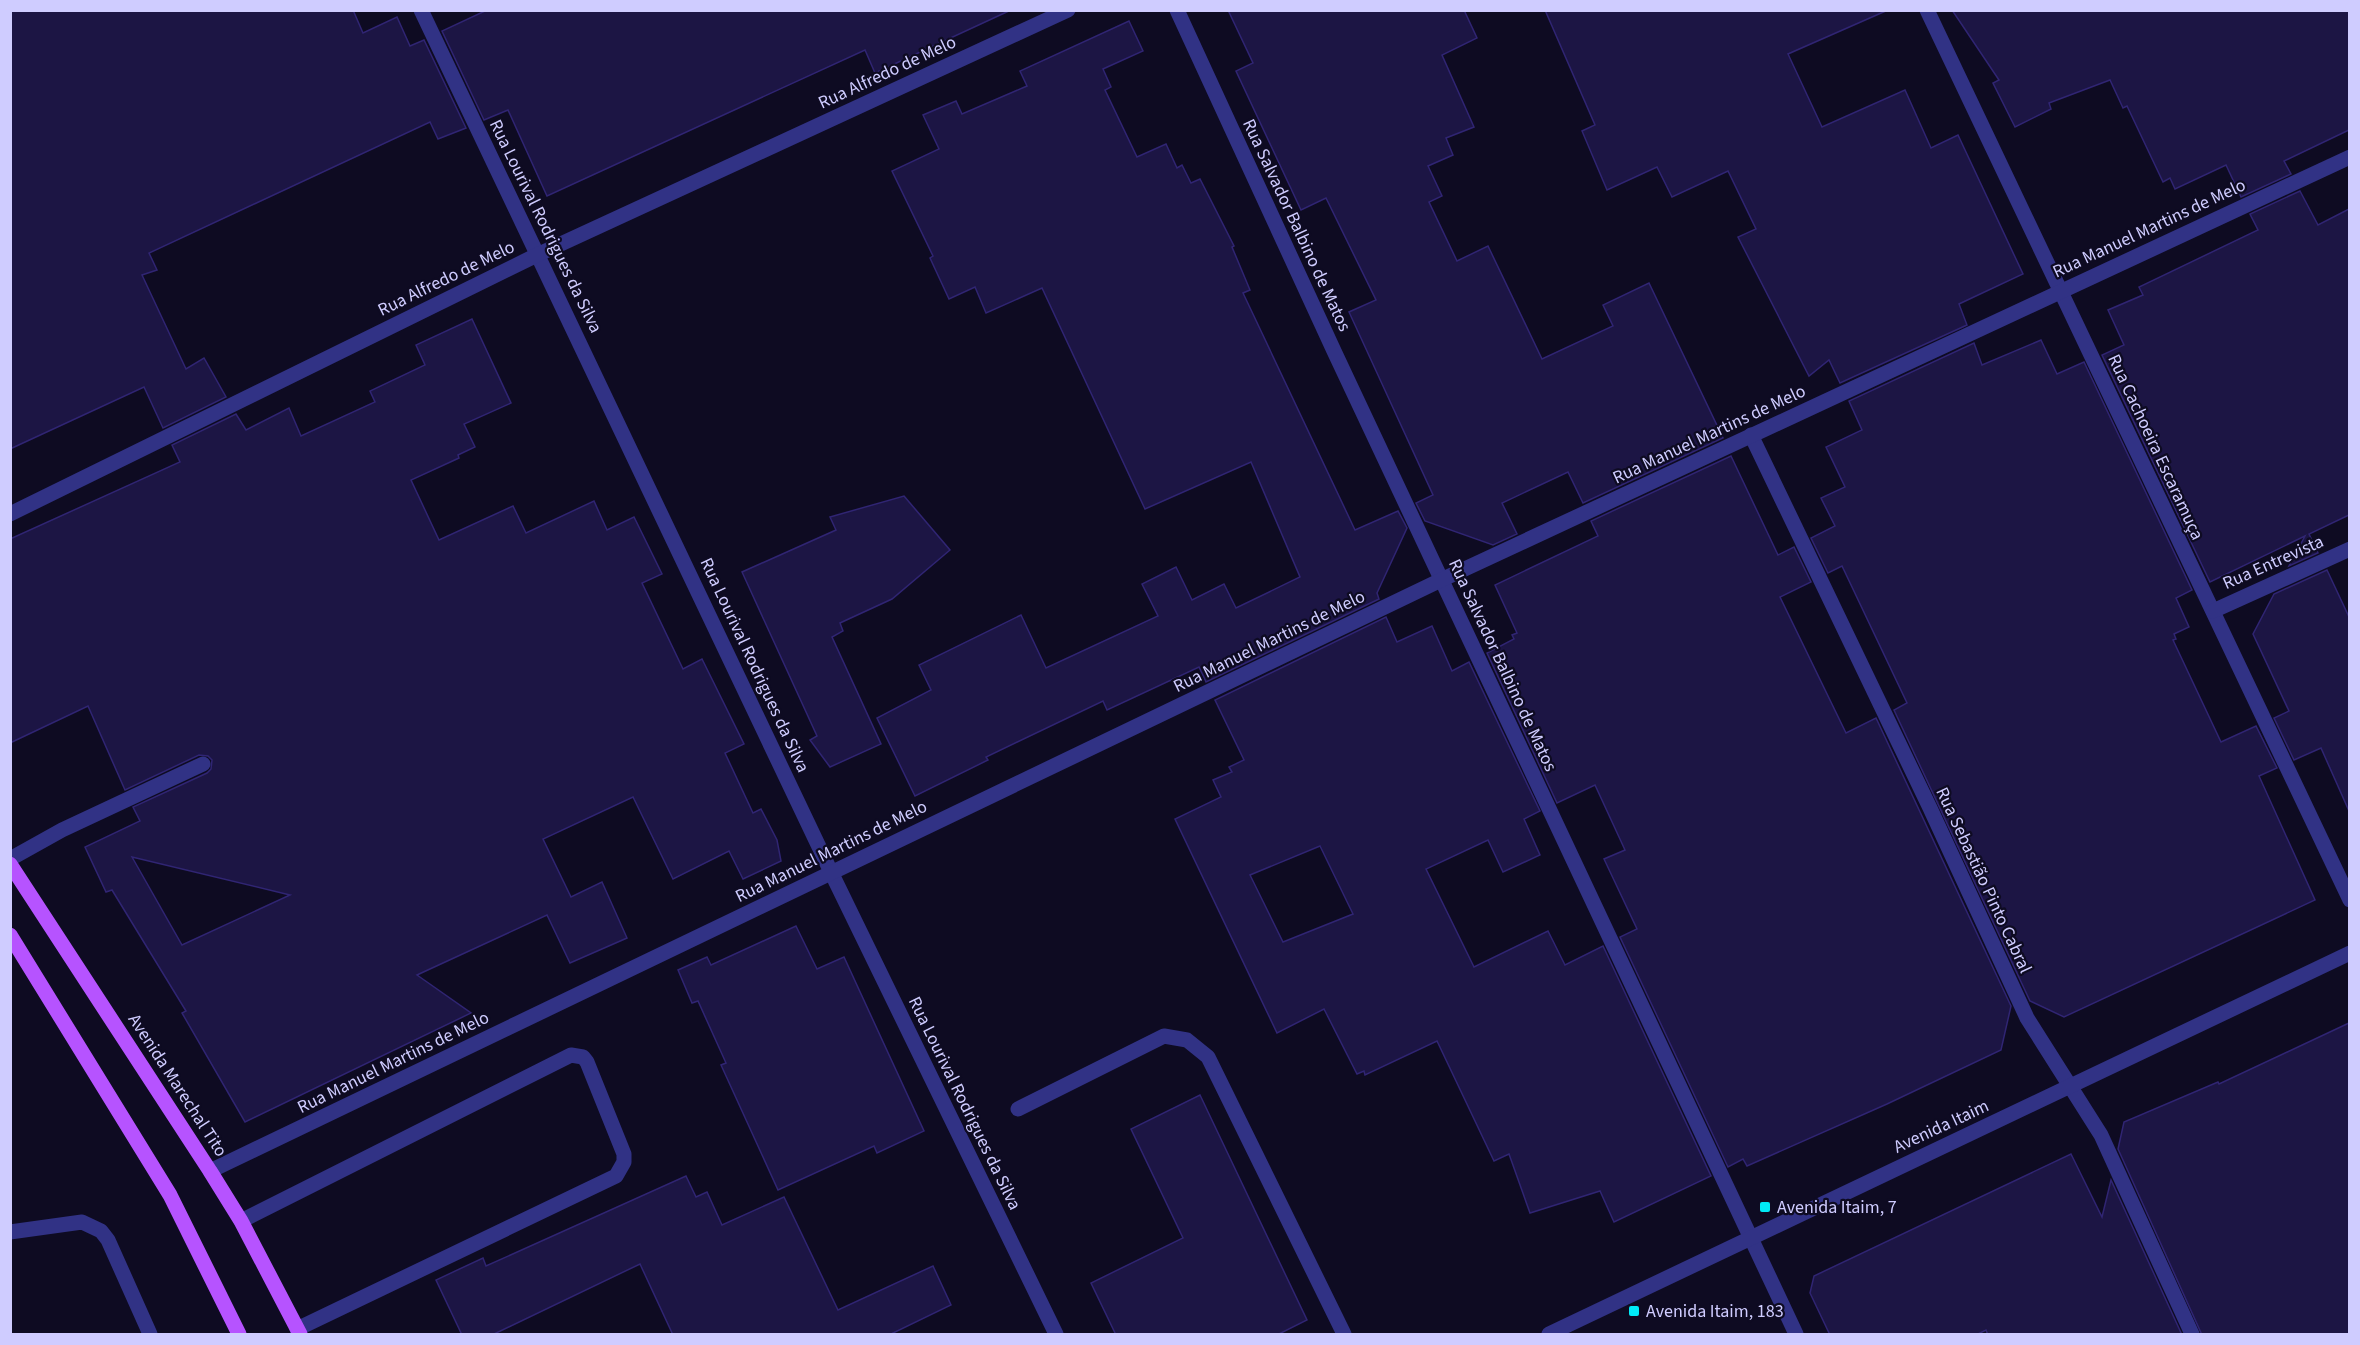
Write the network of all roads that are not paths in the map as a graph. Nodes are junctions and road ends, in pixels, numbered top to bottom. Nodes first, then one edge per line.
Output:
1 (421, 10) edge
2 (1068, 10) edge
3 (1177, 10) edge
4 (1927, 10) edge
5 (2349, 157) edge
6 (539, 254) junction
7 (2060, 291) junction
8 (1751, 435) junction
9 (10, 514) edge
10 (2349, 549) edge
11 (1441, 580) junction
12 (2212, 611) junction
13 (203, 764) dead end
14 (10, 859) edge
15 (10, 864) edge
16 (831, 872) junction
17 (2349, 900) edge
18 (10, 935) edge
19 (2349, 953) edge
20 (2070, 1086) junction
21 (1018, 1109) dead end
22 (210, 1171) junction
23 (241, 1221) junction
24 (10, 1232) edge
25 (1750, 1237) junction
26 (298, 1332) edge
27 (150, 1335) edge
28 (239, 1335) edge
29 (1056, 1335) edge
30 (1344, 1335) edge
31 (1549, 1335) edge
32 (1796, 1335) edge
33 (2192, 1335) edge

1 - 6 street, Rua Lourival Rodrigues da Silva
2 - 6 street, Rua Alfredo de Melo
3 - 11 street, Rua Salvador Balbino de Matos
4 - 7 street, Rua Cachoeira Escaramuça
5 - 7 street, Rua Manuel Martins de Melo
6 - 9 street, Rua Alfredo de Melo
6 - 16 street, Rua Lourival Rodrigues da Silva
7 - 8 street, Rua Manuel Martins de Melo
7 - 12 street, Rua Cachoeira Escaramuça
8 - 11 street, Rua Manuel Martins de Melo
8 - 20 street, Rua Sebastião Pinto Cabral
10 - 12 street, Rua Entrevista
11 - 16 street, Rua Manuel Martins de Melo
11 - 25 street, Rua Salvador Balbino de Matos
12 - 17 street, Rua Cachoeira Escaramuça
13 - 14 street
15 - 22 main road, Avenida Marechal Tito
16 - 22 street, Rua Manuel Martins de Melo
16 - 29 street, Rua Lourival Rodrigues da Silva
18 - 28 main road
19 - 20 street, Avenida Itaim
20 - 25 street, Avenida Itaim
20 - 33 street, Rua Sebastião Pinto Cabral
21 - 30 street
22 - 23 main road, Avenida Marechal Tito
23 - 26 main road, Avenida Marechal Tito
23 - 26 street
24 - 27 street
25 - 31 street, Avenida Itaim
25 - 32 street, Rua Salvador Balbino de Matos

